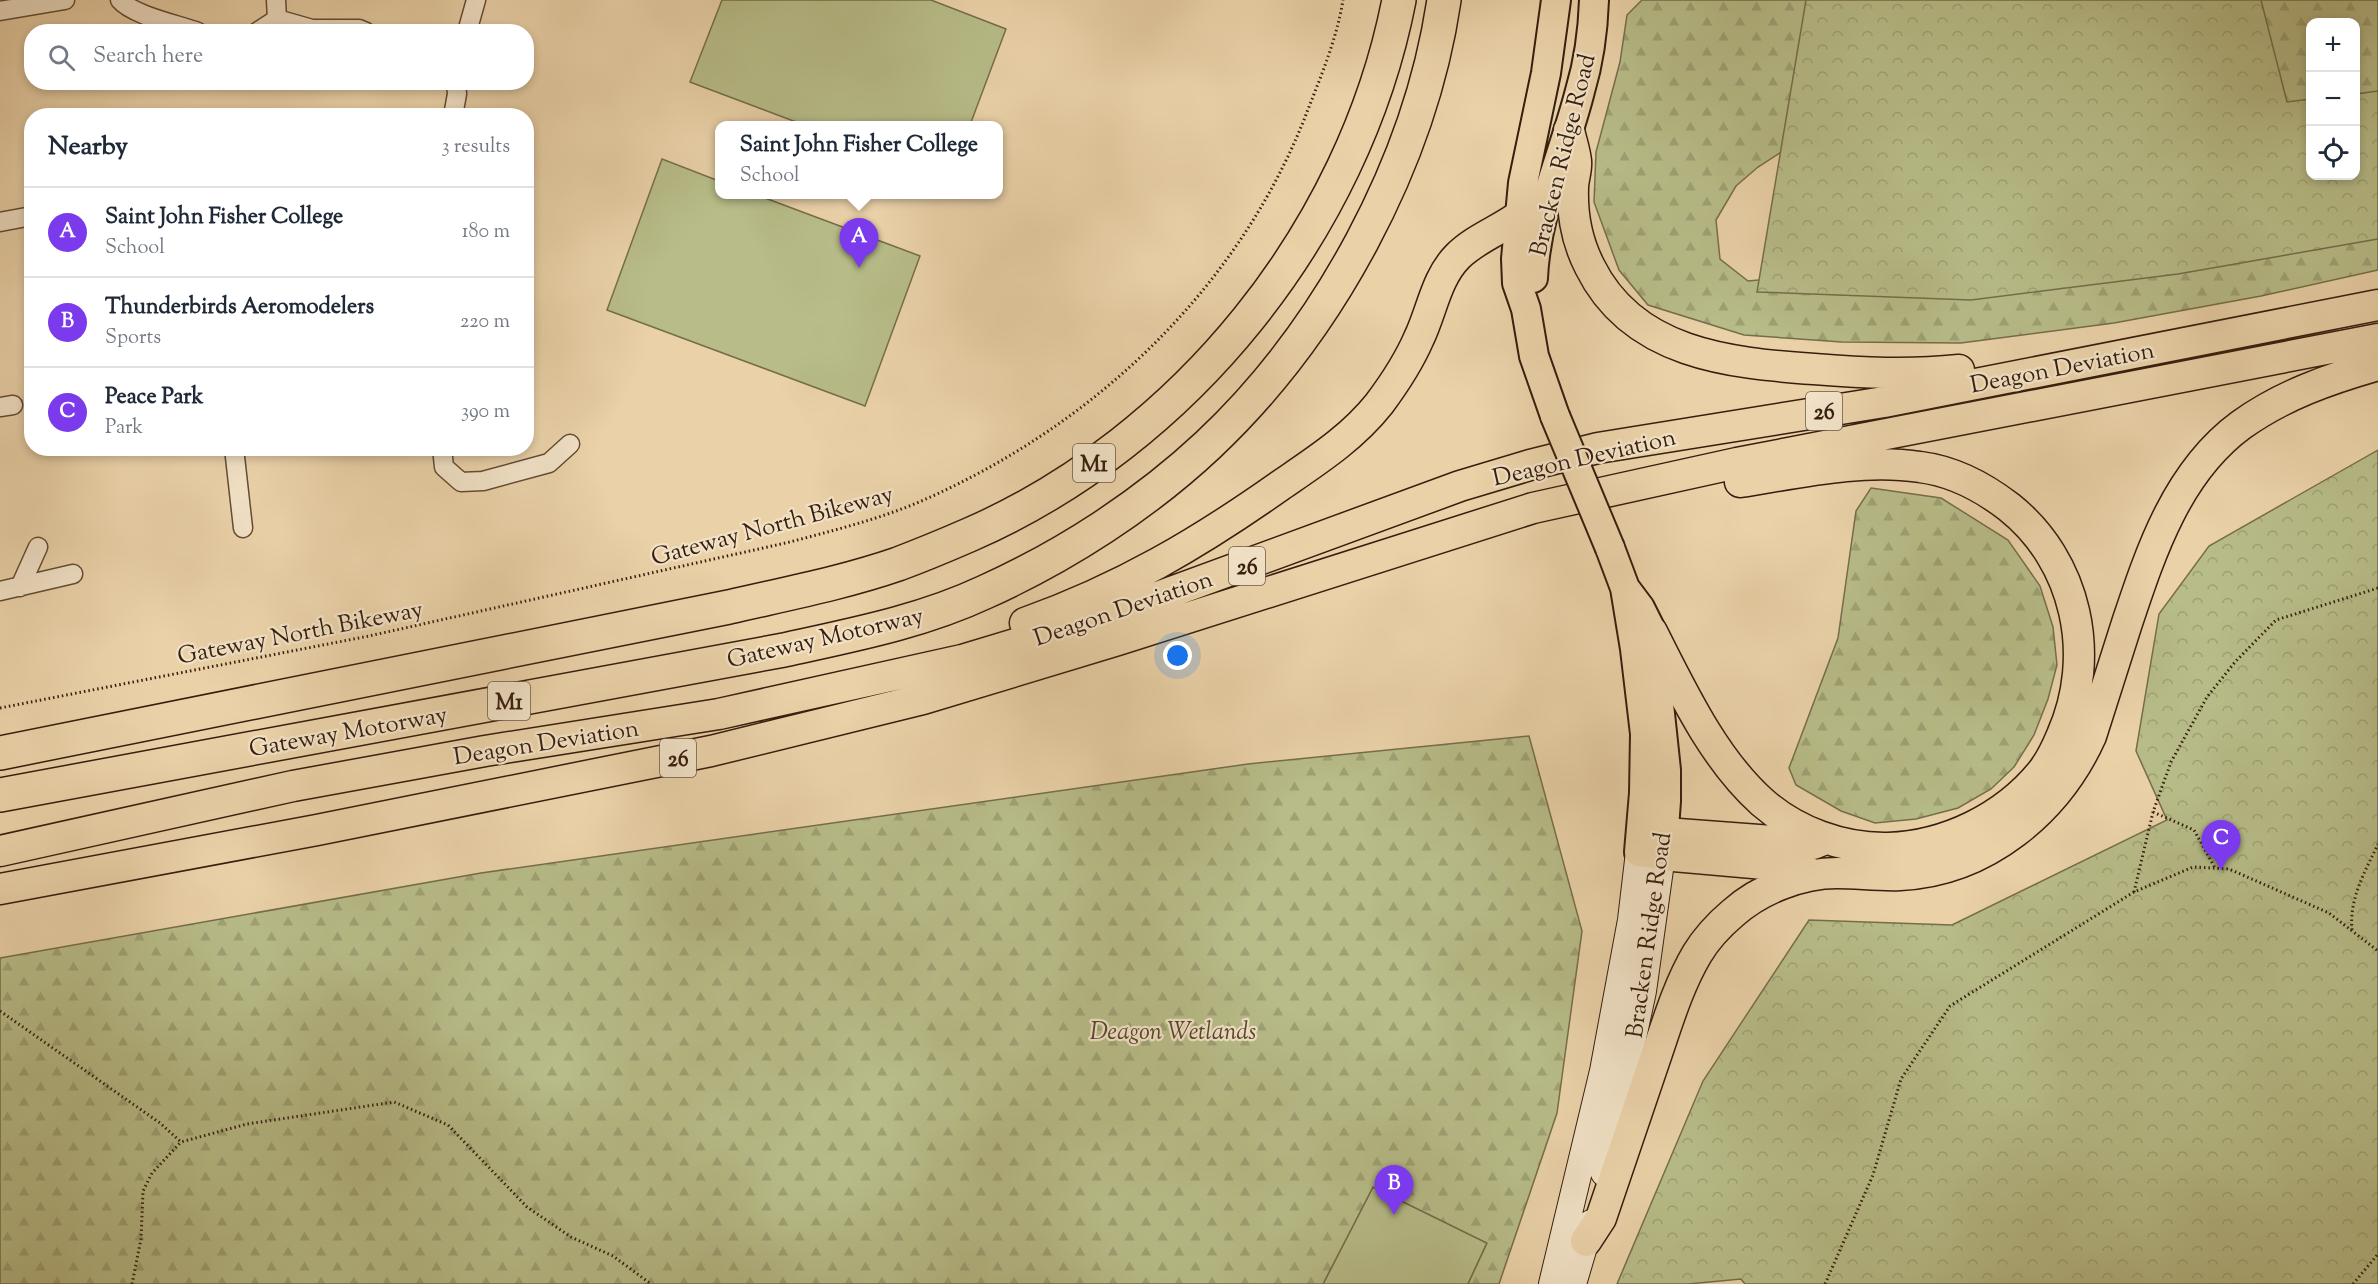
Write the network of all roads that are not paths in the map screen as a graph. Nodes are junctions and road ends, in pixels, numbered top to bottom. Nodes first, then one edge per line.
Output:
1 (64, 0) edge
2 (120, 0) edge
3 (276, 0) edge
4 (476, 0) edge
5 (1399, 0) edge
6 (1444, 0) edge
7 (1556, 0) edge
8 (1594, 0) edge
9 (0, 10) edge
10 (277, 19) junction
11 (175, 24) edge
12 (269, 24) edge
13 (294, 24) edge
14 (469, 24) edge
15 (457, 90) edge
16 (454, 108) edge
17 (1569, 130) junction
18 (1519, 216) junction
19 (24, 218) edge
20 (0, 222) edge
21 (2378, 304) edge
22 (1526, 309) junction
23 (2378, 339) edge
24 (2378, 365) edge
25 (2050, 369) junction
26 (570, 444) dead end
27 (235, 456) edge
28 (443, 456) edge
29 (1643, 483) junction
30 (243, 528) dead end
31 (38, 548) dead end
32 (73, 574) dead end
33 (20, 587) junction
34 (1625, 588) junction
35 (0, 591) edge
36 (1652, 632) junction
37 (962, 660) junction
38 (0, 753) edge
39 (0, 795) edge
40 (1828, 839) junction
41 (1652, 843) junction
42 (0, 850) edge
43 (1813, 875) junction
44 (0, 888) edge
45 (1586, 1241) junction
46 (1552, 1284) edge
47 (1573, 1284) edge

1 - 9 street
2 - 11 street
3 - 10 street
4 - 14 street
5 - 38 highway, Gateway Motorway / M1
6 - 39 highway, Gateway Motorway / M1
7 - 18 main road, Bracken Ridge Road
8 - 17 main road, Bracken Ridge Road
10 - 12 street
10 - 13 street
15 - 16 street
17 - 22 main road, Bracken Ridge Road
17 - 25 highway
18 - 22 main road, Bracken Ridge Road
18 - 37 highway
19 - 20 street
21 - 25 highway, Deagon Deviation / 26
22 - 34 main road, Bracken Ridge Road, bridge
23 - 29 highway, Deagon Deviation / 26
24 - 43 highway
25 - 37 highway, Deagon Deviation / 26
26 - 28 street
27 - 30 street
29 - 40 highway
29 - 44 highway, Deagon Deviation / 26
31 - 33 street
32 - 33 street
33 - 35 street
34 - 36 main road, Bracken Ridge Road
34 - 41 main road, Bracken Ridge Road
36 - 40 highway
36 - 41 main road, Bracken Ridge Road
37 - 42 highway, Deagon Deviation / 26
40 - 41 highway
41 - 43 highway
41 - 45 main road, Bracken Ridge Road
41 - 46 main road, Bracken Ridge Road
43 - 45 highway
45 - 47 main road, Bracken Ridge Road

